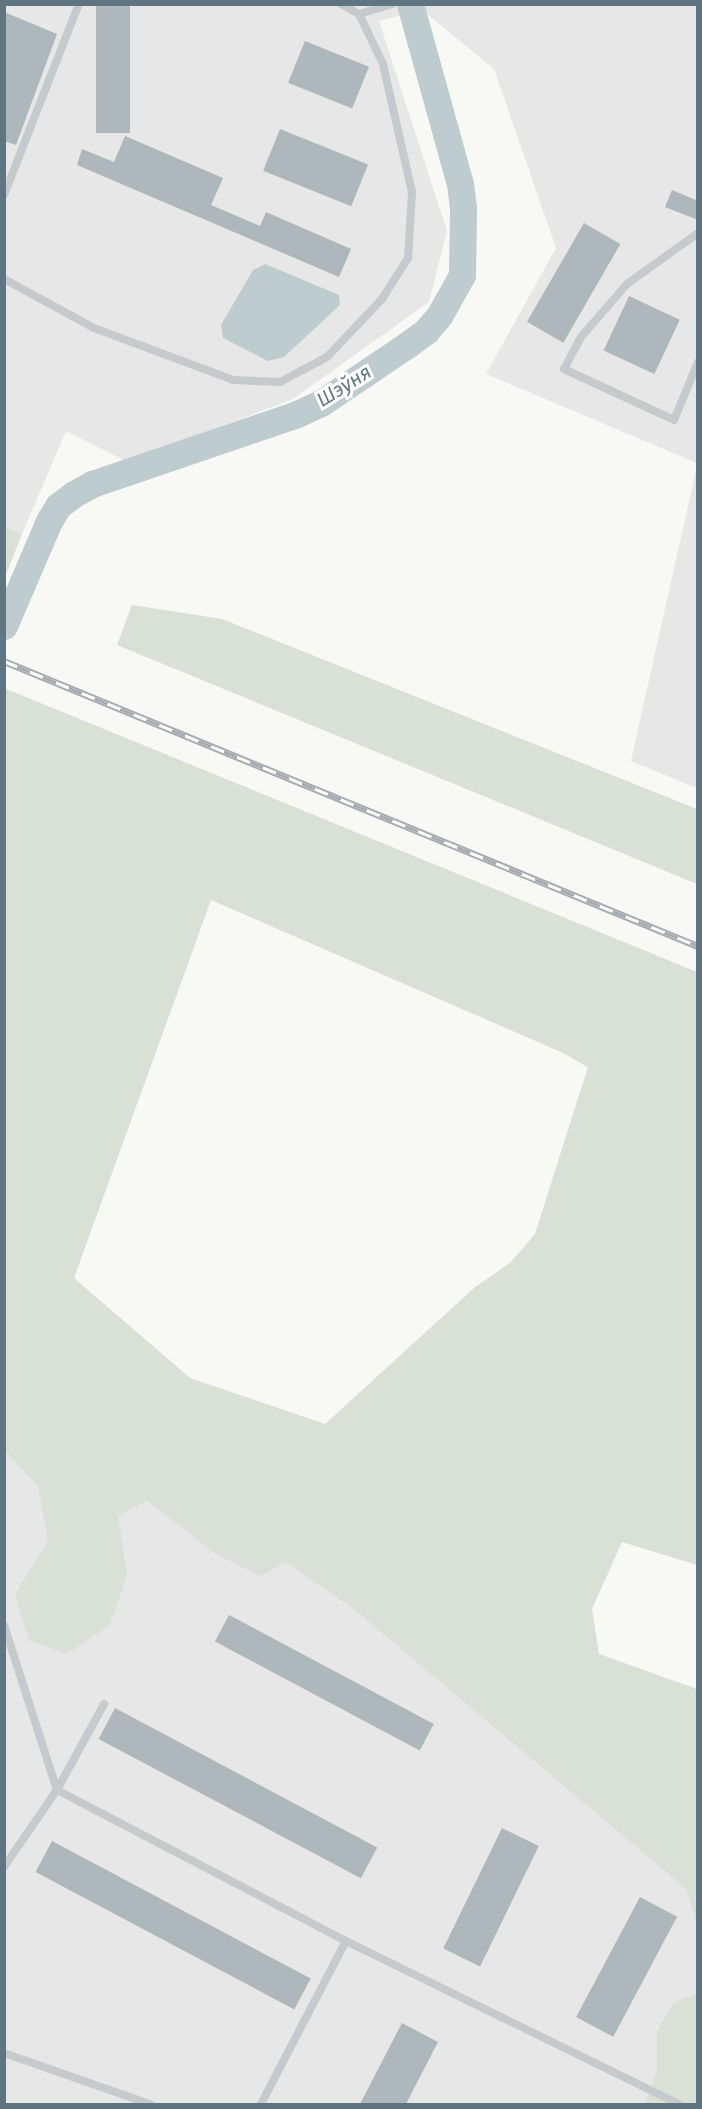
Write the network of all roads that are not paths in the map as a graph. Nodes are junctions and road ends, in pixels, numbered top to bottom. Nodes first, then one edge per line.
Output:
1 (79, 4) edge
2 (341, 4) edge
3 (392, 4) edge
4 (359, 14) junction
5 (4, 195) edge
6 (698, 233) edge
7 (4, 279) edge
8 (698, 362) edge
9 (4, 1625) edge
10 (104, 1704) dead end
11 (57, 1790) junction
12 (4, 1867) edge
13 (346, 1941) junction
14 (4, 2053) edge
15 (150, 2104) edge
16 (261, 2104) edge
17 (679, 2104) edge

1 - 5 lane
2 - 4 lane
3 - 4 lane
4 - 7 lane
6 - 8 lane
9 - 11 lane
10 - 11 lane
11 - 12 lane
11 - 13 lane
13 - 16 lane
13 - 17 lane
14 - 15 lane

